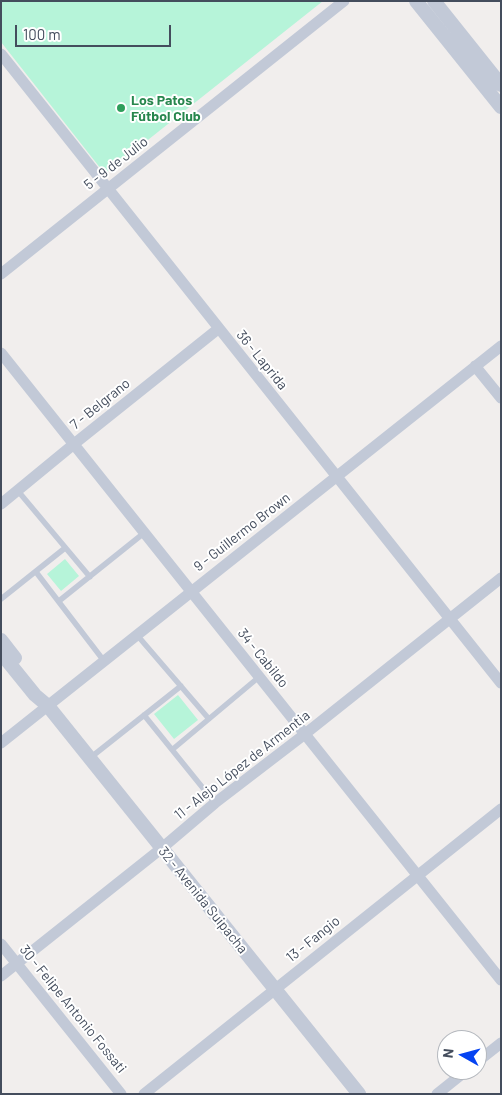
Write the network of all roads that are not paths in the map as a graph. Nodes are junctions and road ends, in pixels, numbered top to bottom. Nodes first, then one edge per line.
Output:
1 (344, 1) edge
2 (416, 1) edge
3 (434, 1) edge
4 (1, 54) edge
5 (501, 85) edge
6 (501, 107) edge
7 (108, 189) junction
8 (1, 274) edge
9 (218, 329) junction
10 (501, 346) edge
11 (1, 353) edge
12 (475, 366) junction
13 (501, 398) edge
14 (74, 444) junction
15 (336, 476) junction
16 (18, 491) junction
17 (1, 504) edge
18 (144, 533) junction
19 (66, 548) junction
20 (36, 572) junction
21 (90, 577) junction
22 (501, 578) edge
23 (191, 592) junction
24 (1, 599) edge
25 (59, 601) junction
26 (450, 619) junction
27 (137, 635) junction
28 (1, 640) edge
29 (1, 653) edge
30 (104, 661) junction
31 (260, 678) junction
32 (501, 683) edge
33 (181, 686) junction
34 (48, 706) junction
35 (144, 715) junction
36 (209, 719) junction
37 (305, 734) junction
38 (1, 743) edge
39 (173, 749) junction
40 (90, 758) junction
41 (215, 803) junction
42 (501, 809) edge
43 (162, 848) junction
44 (417, 875) junction
45 (1, 944) edge
46 (17, 964) junction
47 (1, 976) edge
48 (501, 980) edge
49 (275, 989) junction
50 (501, 1043) edge
51 (487, 1054) edge
52 (454, 1080) edge
53 (120, 1094) edge
54 (144, 1094) edge
55 (359, 1094) edge
56 (437, 1094) edge

1 - 7 street, 5 - 9 de Julio
2 - 6 street
3 - 5 street
4 - 7 street, 36 - Laprida
7 - 8 street, 5 - 9 de Julio
7 - 9 street, 36 - Laprida
9 - 14 street, 7 - Belgrano
9 - 15 street, 36 - Laprida
10 - 12 street, 9 - Guillermo Brown
11 - 14 street, 34 - Cabildo
12 - 13 street
12 - 15 street, 9 - Guillermo Brown
14 - 16 street, 7 - Belgrano
14 - 18 street, 34 - Cabildo
15 - 23 street, 9 - Guillermo Brown
15 - 26 street, 36 - Laprida
16 - 17 street, 7 - Belgrano
16 - 19 lane
18 - 21 lane
18 - 23 street, 34 - Cabildo
19 - 20 lane
19 - 21 lane
20 - 24 lane
20 - 25 lane
21 - 25 lane
22 - 26 street, 11 - Alejo López de Armentia
23 - 27 street, 9 - Guillermo Brown
23 - 31 street, 34 - Cabildo
25 - 30 lane
26 - 32 street, 36 - Laprida
26 - 37 street, 11 - Alejo López de Armentia
27 - 30 street, 9 - Guillermo Brown
27 - 33 lane
28 - 34 street, 32 - Avenida Suipacha
29 - 34 street, 32 - Avenida Suipacha
30 - 34 street, 9 - Guillermo Brown
31 - 36 lane
31 - 37 street, 34 - Cabildo
33 - 35 lane
33 - 36 lane
34 - 38 street, 9 - Guillermo Brown
34 - 40 street, 32 - Avenida Suipacha
35 - 39 lane
35 - 40 lane
36 - 39 lane
37 - 41 street, 11 - Alejo López de Armentia
37 - 44 street, 34 - Cabildo
39 - 41 lane
40 - 43 street, 32 - Avenida Suipacha
41 - 43 street, 11 - Alejo López de Armentia
42 - 44 street, 13 - Fangio
43 - 46 street, 11 - Alejo López de Armentia
43 - 49 street, 32 - Avenida Suipacha
44 - 48 street, 34 - Cabildo
44 - 49 street, 13 - Fangio
45 - 46 street, 30 - Felipe Antonio Fossati
46 - 47 street, 11 - Alejo López de Armentia
46 - 53 street, 30 - Felipe Antonio Fossati
49 - 54 street, 13 - Fangio
49 - 55 street, 32 - Avenida Suipacha
50 - 51 street
52 - 56 street

